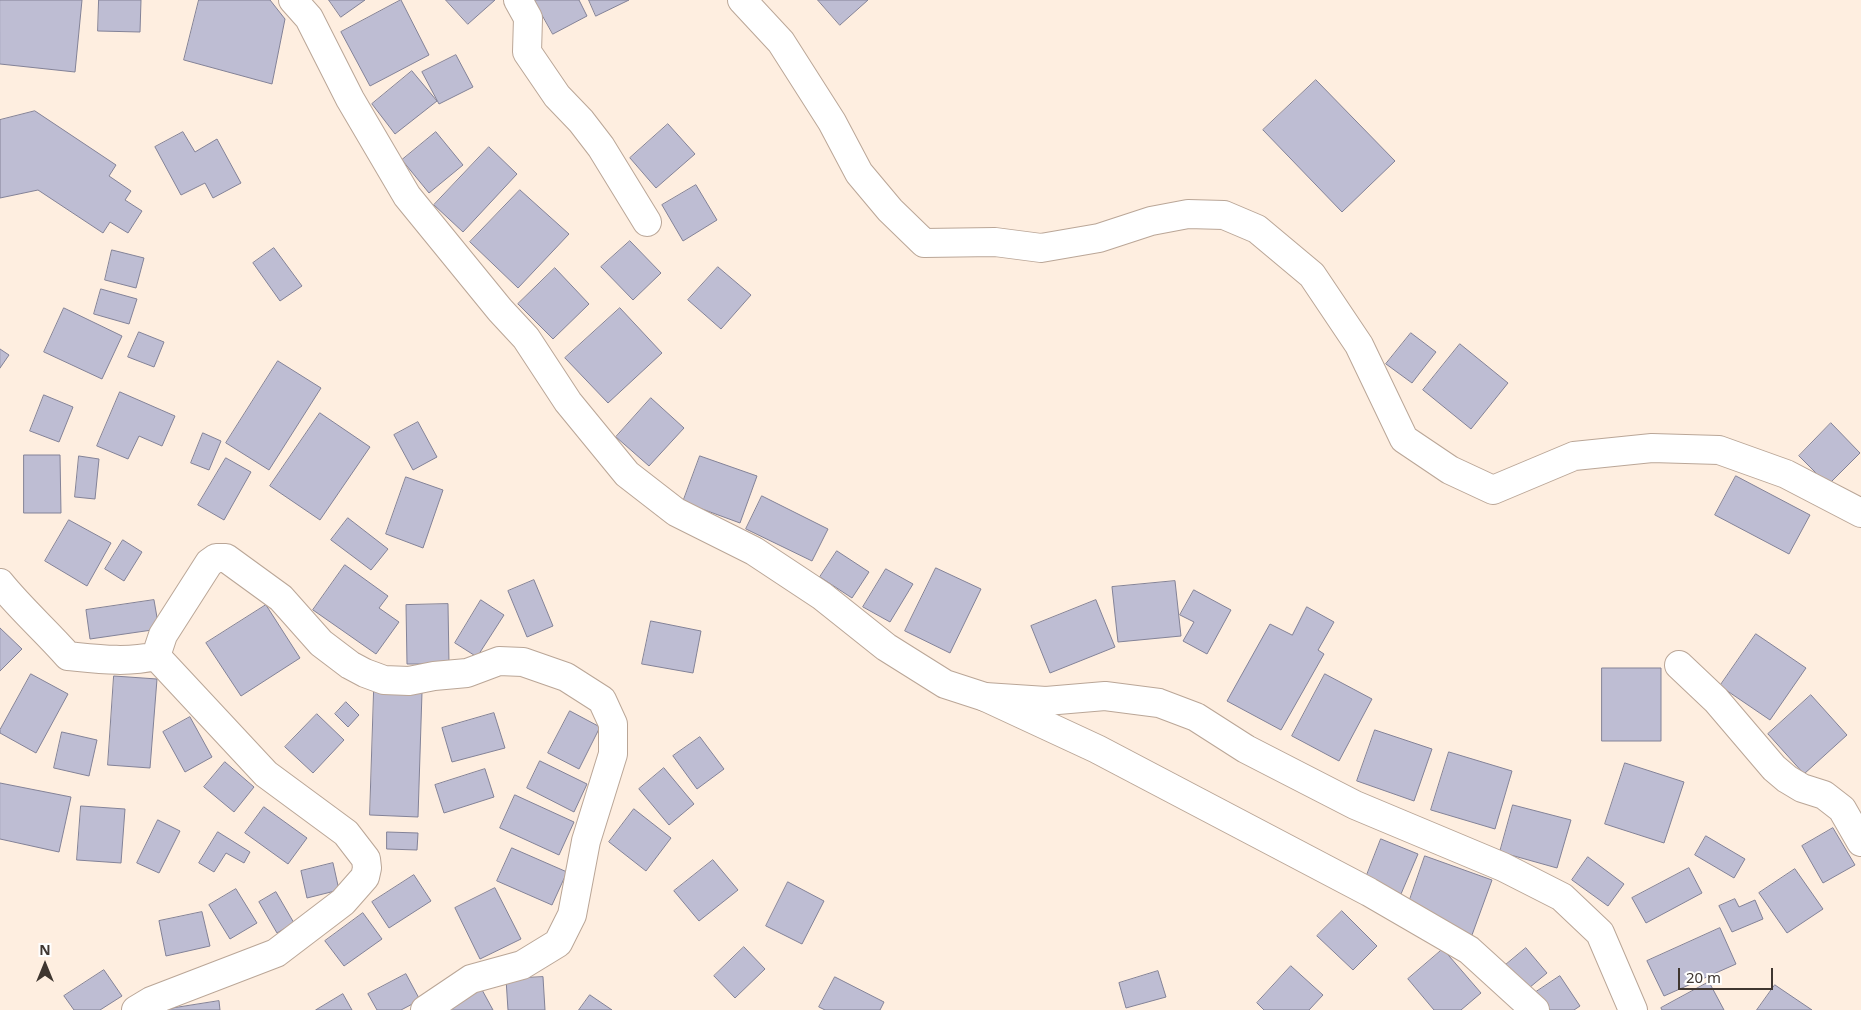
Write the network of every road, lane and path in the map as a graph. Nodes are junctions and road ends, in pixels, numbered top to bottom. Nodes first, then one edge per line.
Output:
1 (293, 0) edge
2 (518, 0) edge
3 (742, 0) edge
4 (647, 222) dead end
5 (1861, 513) edge
6 (0, 583) edge
7 (156, 656) junction
8 (1679, 665) dead end
9 (985, 698) junction
10 (1861, 842) edge
11 (136, 1010) edge
12 (425, 1010) edge
13 (1536, 1010) edge
14 (1633, 1010) edge

1 - 9 main road
2 - 4 main road
3 - 5 main road
6 - 7 main road
7 - 11 main road
7 - 12 main road
8 - 10 main road
9 - 13 main road
9 - 14 main road

